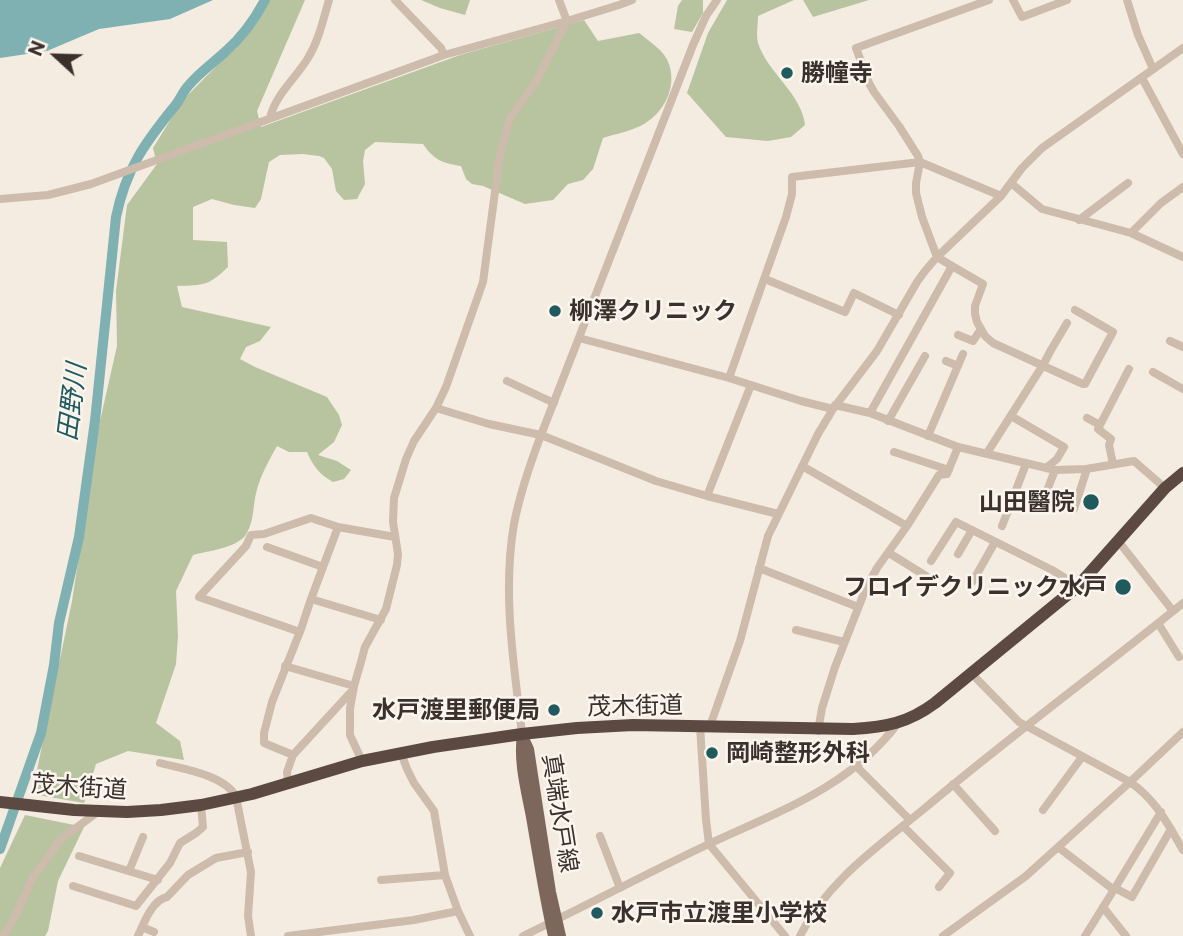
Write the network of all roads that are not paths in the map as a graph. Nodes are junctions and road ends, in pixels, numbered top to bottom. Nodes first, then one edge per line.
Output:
1 (329, 0) edge
2 (395, 0) edge
3 (559, 0) edge
4 (632, 0) edge
5 (717, 0) edge
6 (989, 0) edge
7 (1013, 0) edge
8 (1067, 0) edge
9 (1127, 0) edge
10 (567, 21) junction
11 (1183, 48) edge
12 (444, 54) junction
13 (1153, 69) junction
14 (1142, 78) junction
15 (270, 118) junction
16 (1183, 153) edge
17 (920, 162) junction
18 (1011, 183) junction
19 (1128, 183) dead end
20 (1183, 187) edge
21 (1001, 196) junction
22 (0, 199) edge
23 (1079, 220) junction
24 (1131, 233) junction
25 (937, 257) junction
26 (1183, 257) edge
27 (952, 266) junction
28 (765, 279) junction
29 (1075, 310) dead end
30 (899, 315) junction
31 (1067, 323) dead end
32 (981, 329) junction
33 (958, 335) dead end
34 (579, 338) junction
35 (1170, 341) dead end
36 (1183, 347) edge
37 (963, 354) dead end
38 (925, 356) dead end
39 (946, 361) dead end
40 (1043, 365) junction
41 (958, 366) junction
42 (1129, 369) dead end
43 (1153, 372) dead end
44 (729, 379) junction
45 (508, 381) dead end
46 (751, 385) junction
47 (1182, 386) edge
48 (554, 403) junction
49 (834, 407) junction
50 (436, 408) junction
51 (870, 413) junction
52 (1011, 416) junction
53 (1087, 418) dead end
54 (888, 421) junction
55 (1100, 425) junction
56 (541, 435) junction
57 (928, 436) junction
58 (958, 447) junction
59 (894, 452) dead end
60 (987, 453) junction
61 (1026, 464) junction
62 (1113, 464) junction
63 (802, 466) junction
64 (1087, 468) junction
65 (1050, 469) junction
66 (948, 470) junction
67 (1183, 473) edge
68 (1048, 488) dead end
69 (1165, 488) junction
70 (708, 496) junction
71 (1074, 509) dead end
72 (778, 514) junction
73 (907, 526) junction
74 (1002, 526) dead end
75 (338, 527) junction
76 (972, 530) junction
77 (395, 537) junction
78 (995, 542) junction
79 (1119, 542) junction
80 (267, 547) dead end
81 (889, 553) junction
82 (958, 554) dead end
83 (931, 561) dead end
84 (323, 567) junction
85 (759, 568) junction
86 (926, 576) dead end
87 (973, 581) dead end
88 (1079, 586) junction
89 (310, 599) junction
90 (1182, 605) edge
91 (858, 607) junction
92 (1172, 611) junction
93 (381, 620) junction
94 (1158, 623) junction
95 (796, 630) dead end
96 (300, 632) junction
97 (844, 642) junction
98 (1179, 657) dead end
99 (285, 666) junction
100 (972, 674) junction
101 (353, 689) junction
102 (898, 723) junction
103 (705, 726) junction
104 (1026, 726) junction
105 (818, 731) junction
106 (1183, 732) edge
107 (522, 734) junction
108 (401, 753) junction
109 (293, 755) junction
110 (1082, 757) junction
111 (362, 761) junction
112 (160, 763) dead end
113 (856, 766) junction
114 (1130, 782) junction
115 (288, 783) junction
116 (953, 784) junction
117 (236, 797) junction
118 (0, 802) edge
119 (201, 805) junction
120 (1043, 810) dead end
121 (99, 811) junction
122 (1161, 813) junction
123 (907, 823) junction
124 (995, 831) dead end
125 (1176, 833) edge
126 (600, 836) dead end
127 (143, 837) dead end
128 (709, 844) junction
129 (1058, 847) junction
130 (1183, 850) edge
131 (248, 852) junction
132 (79, 856) dead end
133 (130, 872) junction
134 (445, 875) junction
135 (158, 880) junction
136 (382, 880) dead end
137 (73, 886) dead end
138 (939, 887) dead end
139 (620, 888) junction
140 (1115, 889) junction
141 (1103, 907) junction
142 (458, 911) junction
143 (553, 921) junction
144 (142, 927) junction
145 (154, 932) dead end
146 (3, 936) edge
147 (138, 936) edge
148 (251, 936) edge
149 (288, 936) edge
150 (470, 936) edge
151 (523, 936) edge
152 (553, 936) edge
153 (561, 936) edge
154 (785, 936) edge
155 (800, 936) edge
156 (943, 936) edge
157 (1084, 936) edge
158 (1126, 936) edge

1 - 15 street
2 - 12 street
3 - 10 street
4 - 10 street
5 - 34 street
6 - 17 street
7 - 8 street
9 - 13 street
10 - 12 street
10 - 50 street
11 - 13 street
12 - 15 street
13 - 14 street
14 - 16 street
14 - 18 street
15 - 22 street
17 - 21 street
17 - 25 street
17 - 28 street
18 - 21 street
18 - 23 street
19 - 23 street
20 - 24 street
21 - 25 street
23 - 24 street
24 - 26 street
25 - 27 street
25 - 30 street
27 - 32 street
27 - 51 street
28 - 30 street
28 - 44 street
29 - 40 street
30 - 49 street
31 - 40 street
32 - 33 street
32 - 40 street
34 - 44 street
34 - 48 street
35 - 36 street
37 - 41 street
38 - 54 street
39 - 41 street
40 - 52 street
41 - 57 street
42 - 55 street
43 - 47 street
44 - 46 street
45 - 48 street
46 - 49 street
46 - 70 street
48 - 56 street
49 - 51 street
49 - 63 street
50 - 56 street
50 - 77 street
51 - 54 street
52 - 60 street
52 - 65 street
53 - 55 street
54 - 57 street
55 - 62 street
56 - 70 street
56 - 107 street
57 - 58 street
58 - 60 street
58 - 66 street
59 - 66 street
60 - 61 street
61 - 65 street
61 - 74 street
62 - 64 street
62 - 69 street
63 - 72 street
63 - 73 street
64 - 65 street
64 - 71 street
65 - 68 street
66 - 73 street
67 - 69 highway, 茂木街道
69 - 79 highway, 茂木街道
70 - 72 street
72 - 85 street
73 - 81 street
75 - 77 street
75 - 84 street
75 - 96 street
76 - 78 street
76 - 82 street
76 - 83 street
77 - 93 street
78 - 87 street
78 - 88 street
79 - 88 highway, 茂木街道
79 - 92 street
80 - 84 street
81 - 86 street
81 - 91 street
84 - 89 street
85 - 91 street
85 - 103 street
88 - 100 highway, 茂木街道
89 - 93 street
89 - 96 street
90 - 92 street
91 - 97 street
92 - 94 street
93 - 101 street
94 - 98 street
94 - 104 street
95 - 97 street
96 - 99 street
97 - 105 street
99 - 101 street
99 - 109 street
100 - 102 highway, 茂木街道
100 - 104 street
101 - 109 street
101 - 111 street
102 - 105 highway, 茂木街道
102 - 113 street
103 - 105 highway, 茂木街道
103 - 107 highway, 茂木街道
103 - 128 street
104 - 110 street
104 - 116 street
106 - 114 street
107 - 108 highway, 茂木街道
107 - 143 main road, 真端水戸線
108 - 111 highway, 茂木街道
108 - 134 street
109 - 115 street
110 - 114 street
110 - 120 street
111 - 115 highway, 茂木街道
112 - 117 street
113 - 123 street
113 - 128 street
114 - 122 street
114 - 129 street
115 - 117 highway, 茂木街道
116 - 123 street
116 - 124 street
117 - 119 highway, 茂木街道
117 - 131 street
118 - 121 highway, 茂木街道
119 - 121 highway, 茂木街道
119 - 135 street
121 - 146 street
122 - 125 street
122 - 140 street
123 - 138 street
123 - 155 street
125 - 130 street
125 - 140 street
126 - 139 street
127 - 133 street
128 - 139 street
128 - 154 street
129 - 140 street
129 - 156 street
131 - 144 street
131 - 148 street
132 - 133 street
133 - 135 street
134 - 136 street
134 - 142 street
135 - 137 street
139 - 143 street
140 - 141 street
141 - 157 street
141 - 158 street
142 - 149 street
142 - 150 street
143 - 151 street
143 - 152 main road, 真端水戸線
143 - 153 main road, 真端水戸線
144 - 145 street
144 - 147 street

